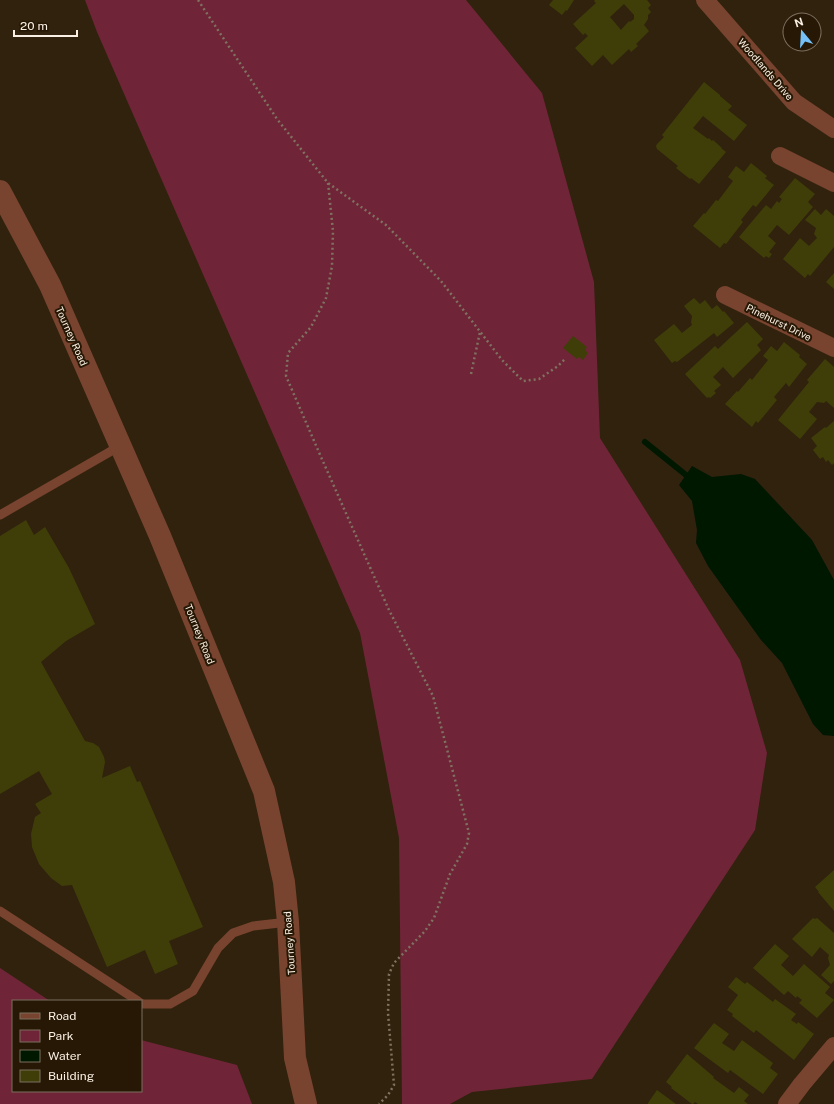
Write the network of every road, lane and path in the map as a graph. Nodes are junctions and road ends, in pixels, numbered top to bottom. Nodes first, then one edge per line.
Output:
1 (198, 0) edge
2 (705, 0) edge
3 (834, 130) edge
4 (780, 156) dead end
5 (328, 183) junction
6 (834, 183) edge
7 (0, 191) edge
8 (725, 295) dead end
9 (480, 332) junction
10 (834, 348) edge
11 (566, 358) dead end
12 (471, 374) dead end
13 (120, 446) junction
14 (0, 515) edge
15 (0, 911) edge
16 (288, 922) junction
17 (136, 1000) edge
18 (142, 1003) edge
19 (834, 1046) edge
20 (306, 1104) edge
21 (379, 1104) edge
22 (787, 1104) edge

1 - 5 path
2 - 3 street, Woodlands Drive
4 - 6 street
5 - 9 path
5 - 21 path
7 - 13 street, Tourney Road
8 - 10 street, Pinehurst Drive
9 - 11 path
9 - 12 path
13 - 14 lane
13 - 16 street, Tourney Road
15 - 17 lane
16 - 18 lane
16 - 20 street, Tourney Road
19 - 22 street

